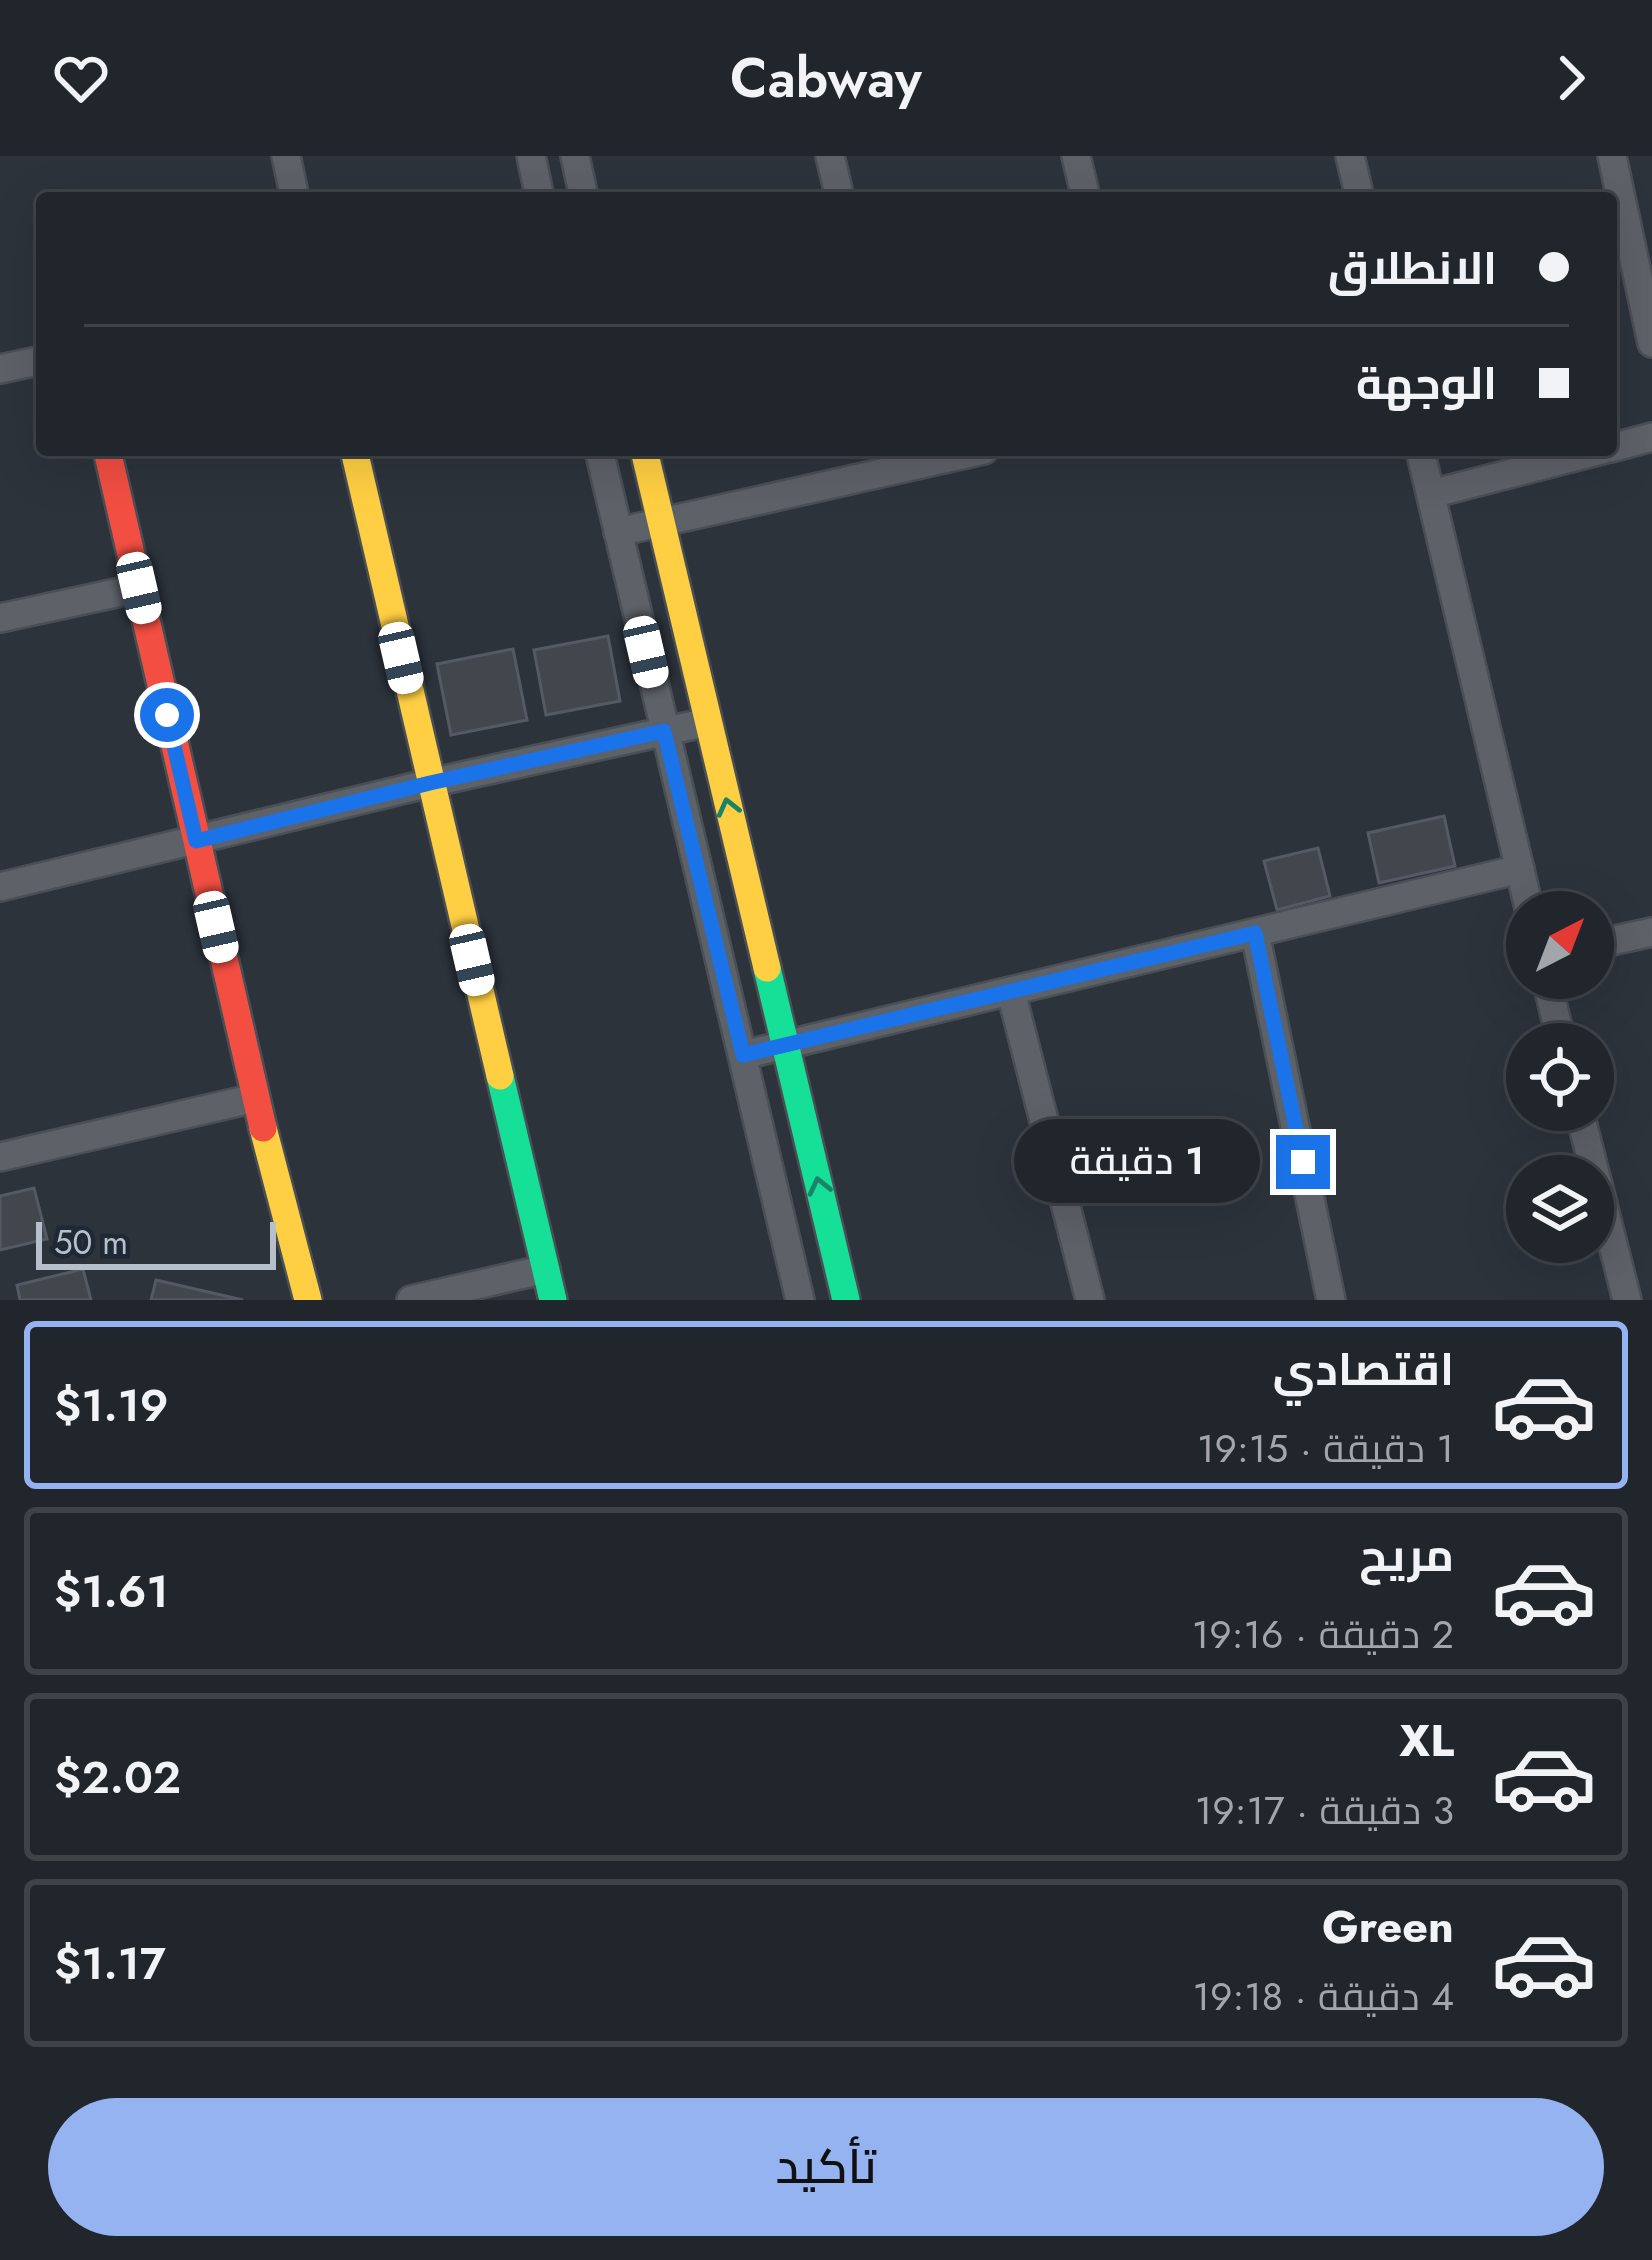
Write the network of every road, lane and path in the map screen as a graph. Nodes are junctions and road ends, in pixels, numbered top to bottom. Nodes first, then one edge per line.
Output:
1 (286, 156) edge
2 (531, 156) edge
3 (574, 156) edge
4 (830, 156) edge
5 (1076, 156) edge
6 (1350, 156) edge
7 (1612, 156) edge
8 (295, 192) edge
9 (539, 192) edge
10 (583, 192) edge
11 (839, 192) edge
12 (1085, 192) edge
13 (1359, 192) edge
14 (1652, 343) edge
15 (36, 361) edge
16 (0, 369) edge
17 (1652, 437) edge
18 (1617, 446) edge
19 (108, 456) edge
20 (355, 456) edge
21 (600, 456) edge
22 (645, 456) edge
23 (934, 456) edge
24 (1422, 456) edge
25 (1579, 456) edge
26 (901, 460) edge
27 (1431, 494) junction
28 (662, 523) junction
29 (618, 532) junction
30 (139, 588) junction
31 (0, 618) edge
32 (708, 722) junction
33 (664, 731) junction
34 (430, 783) junction
35 (196, 841) junction
36 (1520, 869) junction
37 (0, 887) edge
38 (1525, 891) edge
39 (1652, 932) edge
40 (1255, 933) junction
41 (1614, 940) edge
42 (1011, 992) junction
43 (786, 1045) junction
44 (743, 1055) junction
45 (255, 1098) junction
46 (1584, 1131) edge
47 (0, 1157) edge
48 (546, 1269) junction
49 (308, 1300) edge
50 (411, 1300) edge
51 (553, 1300) edge
52 (800, 1300) edge
53 (845, 1300) edge
54 (1090, 1300) edge
55 (1331, 1300) edge
56 (1628, 1300) edge

1 - 8 street
2 - 9 street
3 - 10 street
4 - 11 street
5 - 12 street
6 - 13 street
7 - 14 street
15 - 16 street
17 - 18 street
19 - 30 street
20 - 34 street
21 - 29 street
22 - 28 street
23 - 26 street
24 - 27 street
25 - 27 street
26 - 28 street
27 - 36 street
28 - 29 street
28 - 32 street
29 - 33 street
30 - 31 street
30 - 35 street
32 - 33 street
43 -> 32 street
33 - 34 street
33 - 44 street
34 - 35 street
34 - 48 street
35 - 37 street
35 - 45 street
36 - 38 street
36 - 40 street
39 - 41 street
40 - 42 street
40 - 55 street
42 - 43 street
42 - 54 street
43 - 44 street
53 -> 43 street
44 - 52 street
45 - 47 street
45 - 49 street
46 - 56 street
48 - 50 street
48 - 51 street

